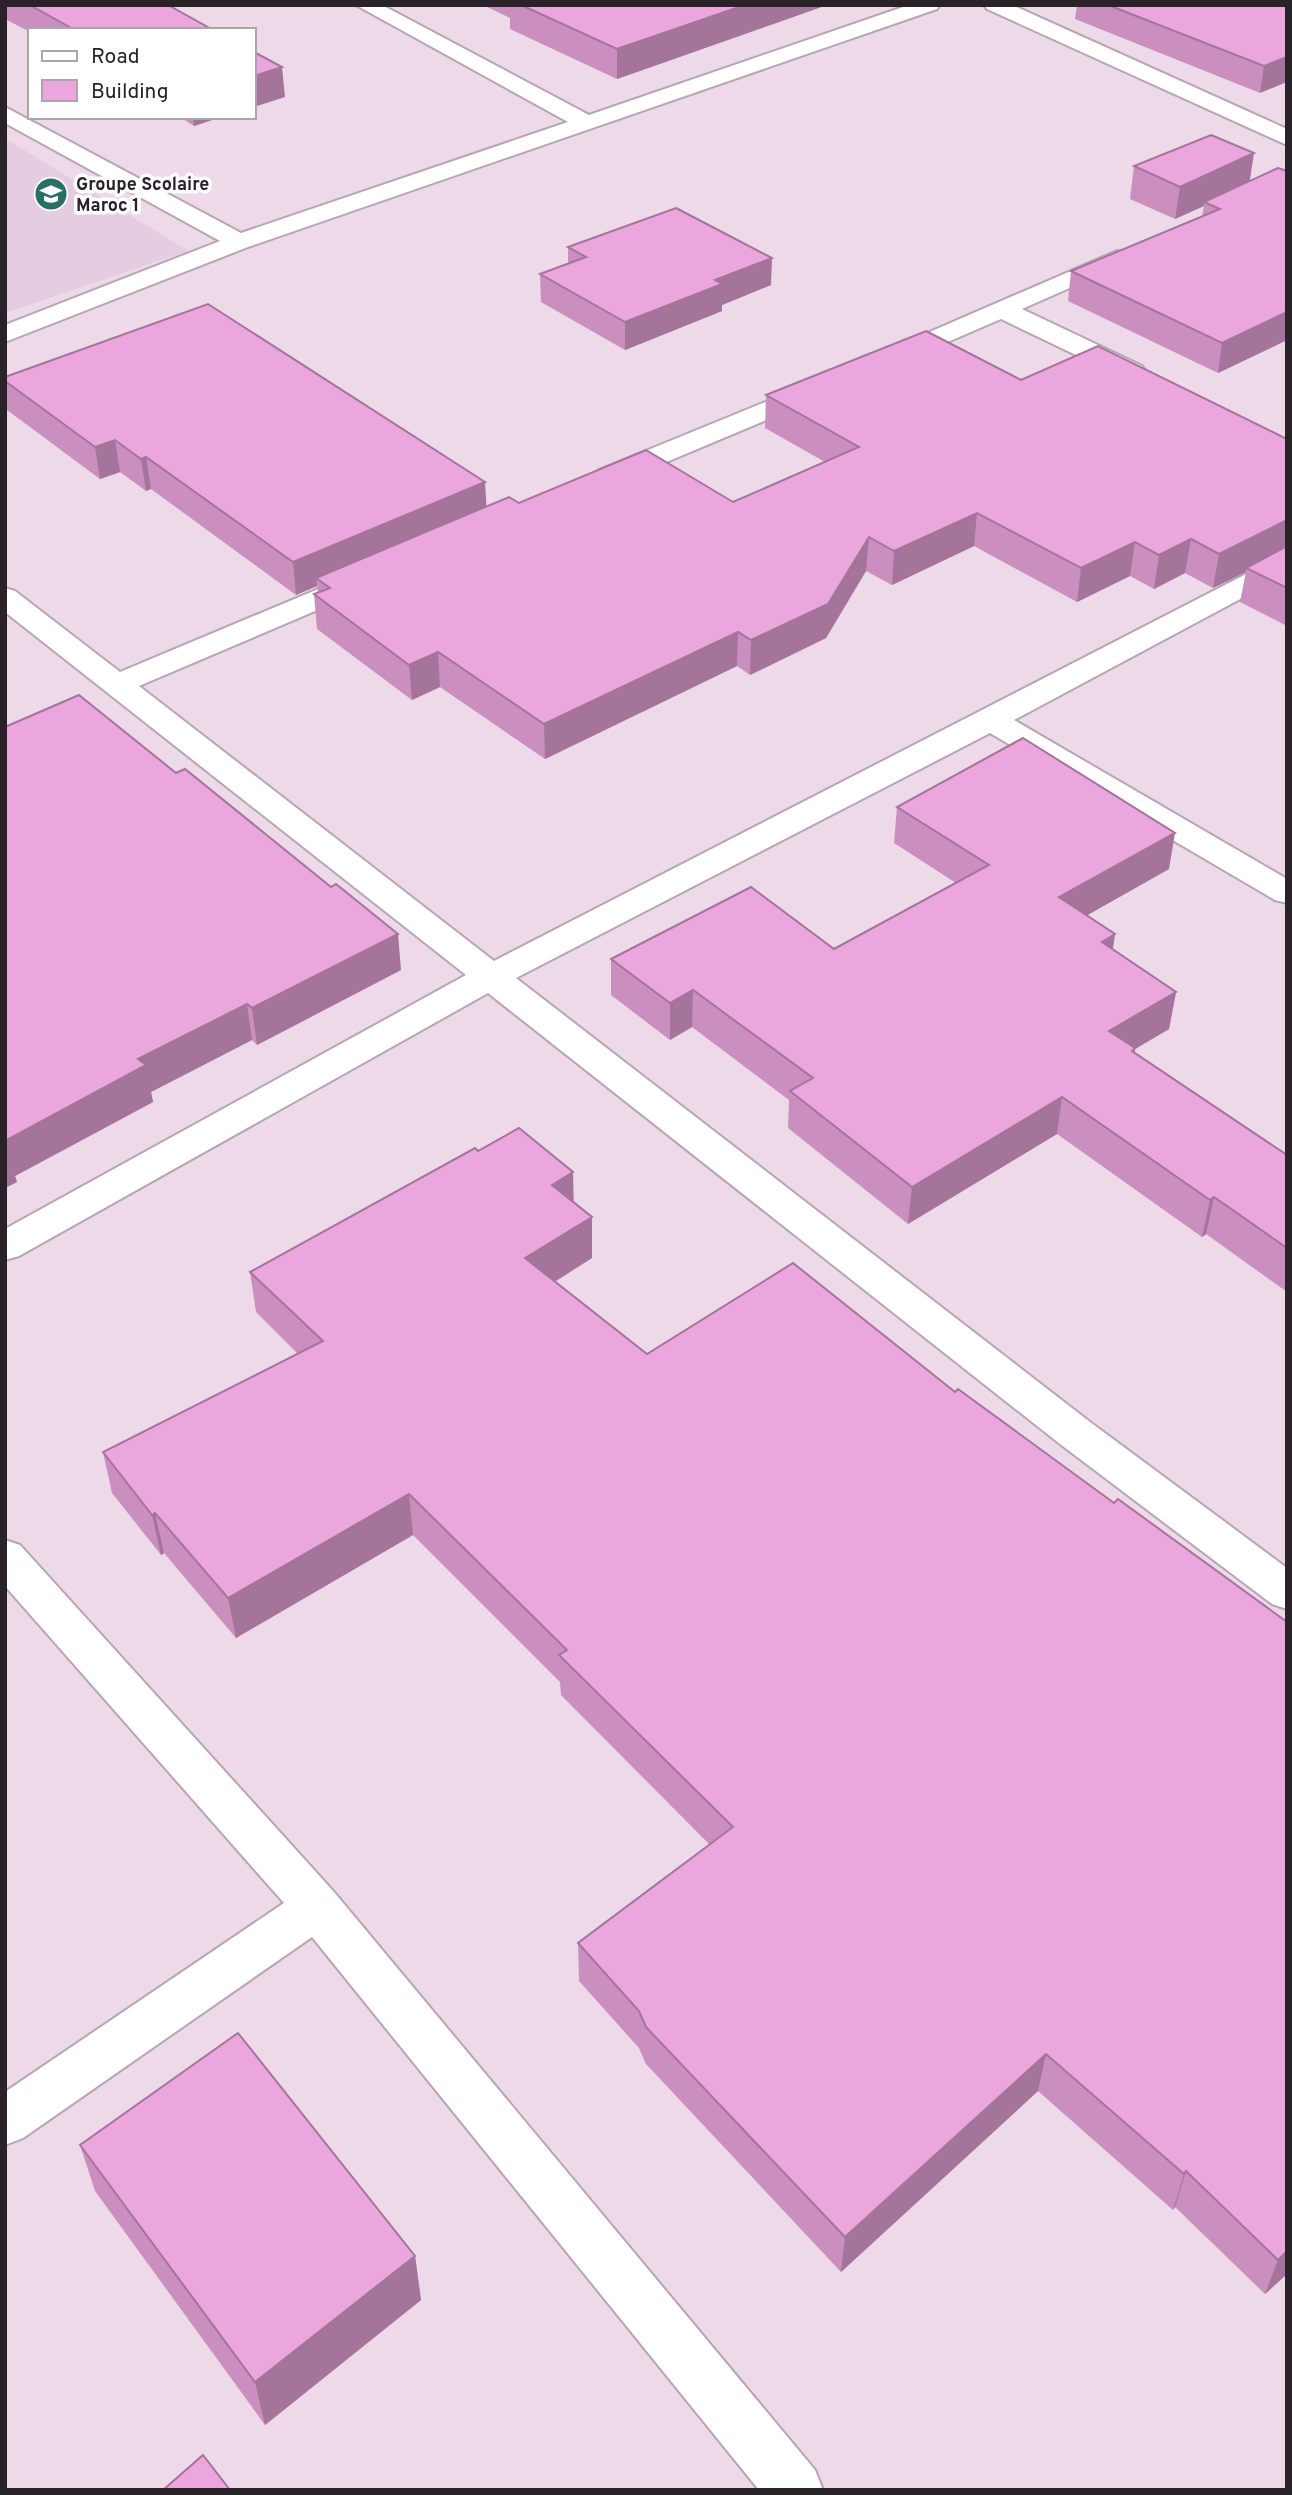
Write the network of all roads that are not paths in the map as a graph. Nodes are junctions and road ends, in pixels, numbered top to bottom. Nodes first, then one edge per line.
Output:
1 (366, 5) edge
2 (994, 5) edge
3 (923, 6) edge
4 (5, 114) edge
5 (586, 122) junction
6 (1287, 138) edge
7 (239, 242) junction
8 (1139, 247) edge
9 (1003, 310) junction
10 (5, 334) edge
11 (865, 369) edge
12 (840, 379) edge
13 (1151, 381) edge
14 (587, 485) edge
15 (1287, 562) edge
16 (383, 572) edge
17 (5, 597) edge
18 (116, 685) junction
19 (991, 720) junction
20 (1287, 893) edge
21 (490, 977) junction
22 (5, 1246) edge
23 (5, 1557) edge
24 (1287, 1592) edge
25 (317, 1907) junction
26 (5, 2122) edge
27 (795, 2490) edge

1 - 5 street
2 - 6 street
3 - 5 street
4 - 7 street
5 - 7 street
7 - 10 street
8 - 9 street
9 - 11 street
9 - 13 street
12 - 14 street
15 - 19 street
16 - 18 street
17 - 18 street
18 - 21 street
19 - 20 street
19 - 21 street
21 - 22 street
21 - 24 street
23 - 25 street
25 - 26 street
25 - 27 street

